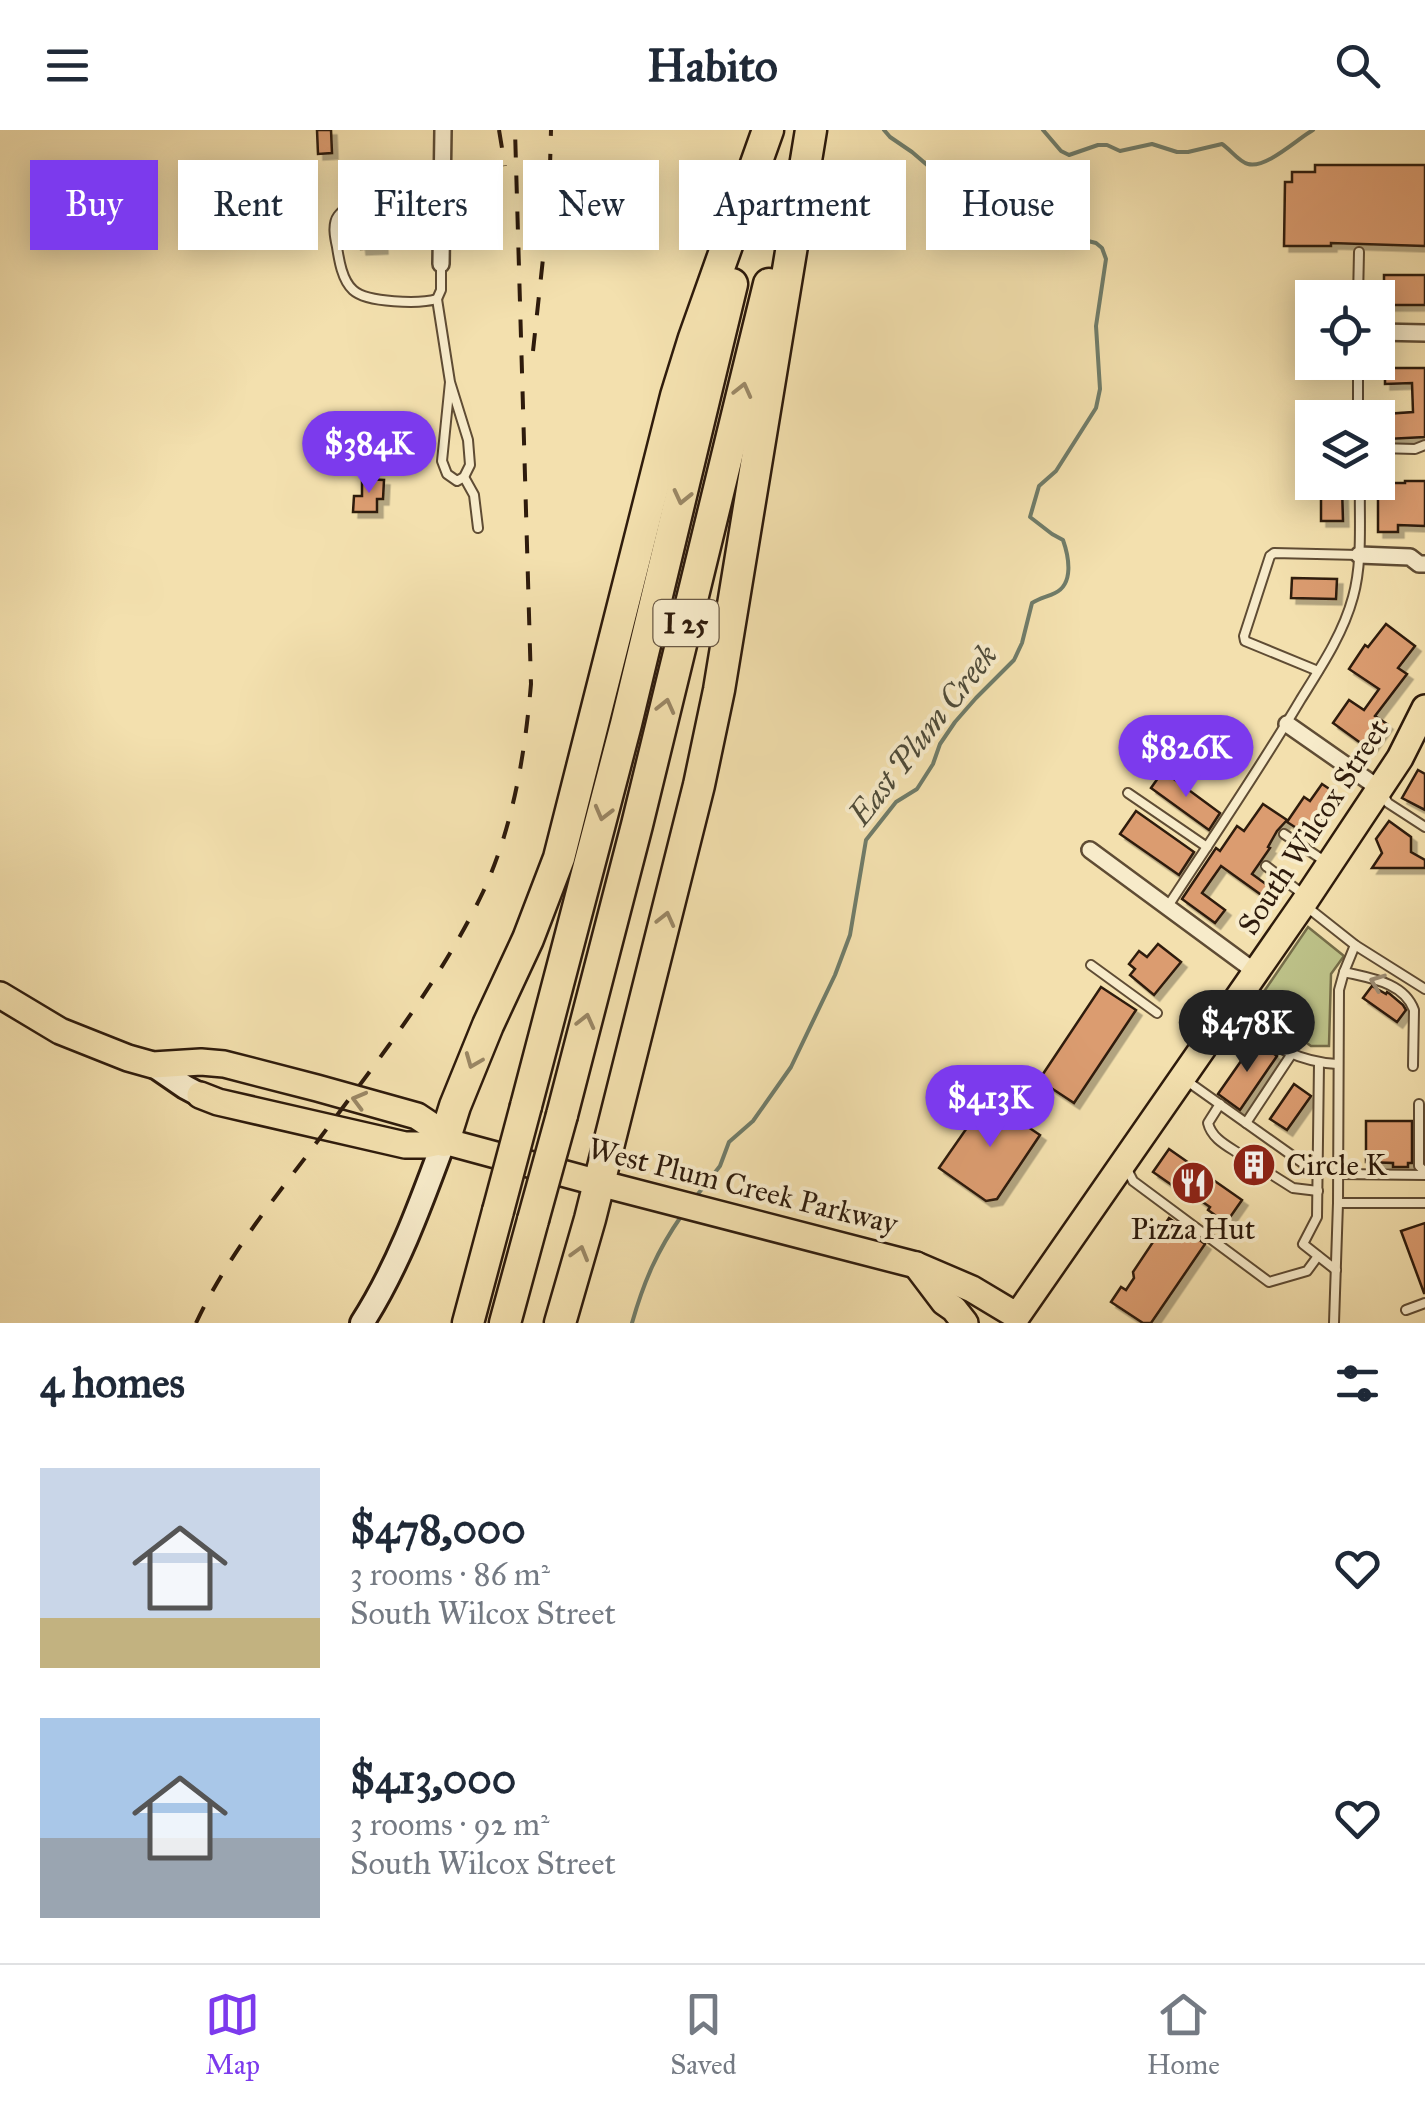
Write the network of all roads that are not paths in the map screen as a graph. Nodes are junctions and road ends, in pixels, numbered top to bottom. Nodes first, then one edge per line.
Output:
1 (443, 130) edge
2 (768, 130) edge
3 (809, 130) edge
4 (443, 160) edge
5 (338, 214) edge
6 (338, 250) edge
7 (338, 250) edge
8 (441, 250) edge
9 (1358, 252) dead end
10 (441, 264) joint
11 (1358, 280) edge
12 (437, 298) junction
13 (1395, 332) edge
14 (1425, 333) edge
15 (450, 382) junction
16 (1425, 445) edge
17 (1395, 448) edge
18 (464, 477) junction
19 (1360, 500) edge
20 (478, 528) dead end
21 (1359, 555) junction
22 (1420, 558) edge
23 (1318, 672) junction
24 (1425, 708) edge
25 (1286, 724) junction
26 (1380, 790) junction
27 (1128, 792) dead end
28 (1425, 827) edge
29 (1284, 834) dead end
30 (1206, 847) junction
31 (1090, 850) dead end
32 (1330, 864) junction
33 (1266, 866) dead end
34 (1306, 901) junction
35 (1167, 908) junction
36 (1354, 945) junction
37 (1090, 964) dead end
38 (1344, 972) junction
39 (1257, 973) junction
40 (1425, 989) edge
41 (0, 995) edge
42 (1157, 1012) dead end
43 (1228, 1014) junction
44 (1291, 1055) junction
45 (1319, 1063) junction
46 (1337, 1064) junction
47 (153, 1065) junction
48 (1413, 1066) dead end
49 (1183, 1078) junction
50 (200, 1094) joint
51 (1220, 1104) junction
52 (1419, 1104) dead end
53 (1246, 1123) junction
54 (444, 1141) junction
55 (1244, 1156) dead end
56 (1124, 1162) junction
57 (1266, 1170) dead end
58 (1425, 1173) edge
59 (1318, 1174) junction
60 (1338, 1174) junction
61 (599, 1183) junction
62 (1318, 1191) junction
63 (1338, 1202) junction
64 (1425, 1203) edge
65 (1318, 1256) junction
66 (916, 1264) junction
67 (1336, 1270) junction
68 (1425, 1303) edge
69 (1406, 1310) dead end
70 (1019, 1321) edge
71 (362, 1323) edge
72 (468, 1323) edge
73 (506, 1323) edge
74 (560, 1323) edge
75 (964, 1323) edge
76 (1334, 1323) edge

1 - 4 street
2 -> 54 highway
2 -> 72 highway, I 25, bridge
61 -> 3 highway
73 -> 3 highway, I 25, bridge
5 - 6 lane
7 - 12 lane
8 - 10 street
9 - 11 lane
10 - 12 lane
12 - 15 lane
13 - 14 street
15 - 18 lane
15 - 18 lane
16 - 17 lane
18 - 20 lane
19 - 21 lane
21 - 22 street
21 - 23 lane
21 - 23 lane
23 - 25 lane
24 - 26 main road, South Wilcox Street
25 - 26 street
25 - 30 lane
26 - 28 lane
26 - 32 main road, South Wilcox Street
27 - 30 lane
29 - 32 lane
30 - 35 lane
31 - 35 street
32 - 34 main road, South Wilcox Street
33 - 34 lane
34 - 36 lane
34 - 39 main road, South Wilcox Street
35 - 39 street
36 - 38 lane
36 - 40 lane
37 - 42 lane
38 - 46 lane
48 -> 38 lane
39 - 43 main road, South Wilcox Street
41 - 47 main road, West Plum Creek Parkway
43 - 44 lane
43 - 49 main road, South Wilcox Street
44 - 45 lane
44 - 53 lane
45 - 46 lane
45 - 59 lane
46 - 60 lane
47 - 50 main road, West Plum Creek Parkway
54 -> 47 main road, West Plum Creek Parkway
49 - 51 lane
49 - 56 main road, South Wilcox Street
50 - 54 main road, West Plum Creek Parkway
51 - 53 lane
51 - 55 lane
52 - 58 lane
53 - 59 lane
54 - 61 main road, West Plum Creek Parkway
54 - 71 main road
56 - 65 lane
56 - 70 main road, South Wilcox Street
57 - 62 lane
58 - 60 lane
59 - 62 lane
60 - 63 lane
61 - 66 main road, West Plum Creek Parkway
74 -> 61 highway
62 - 65 lane
63 - 64 lane
63 - 67 lane
65 - 67 lane
66 - 70 main road, West Plum Creek Parkway
66 - 75 main road
67 - 76 lane
68 - 69 lane

